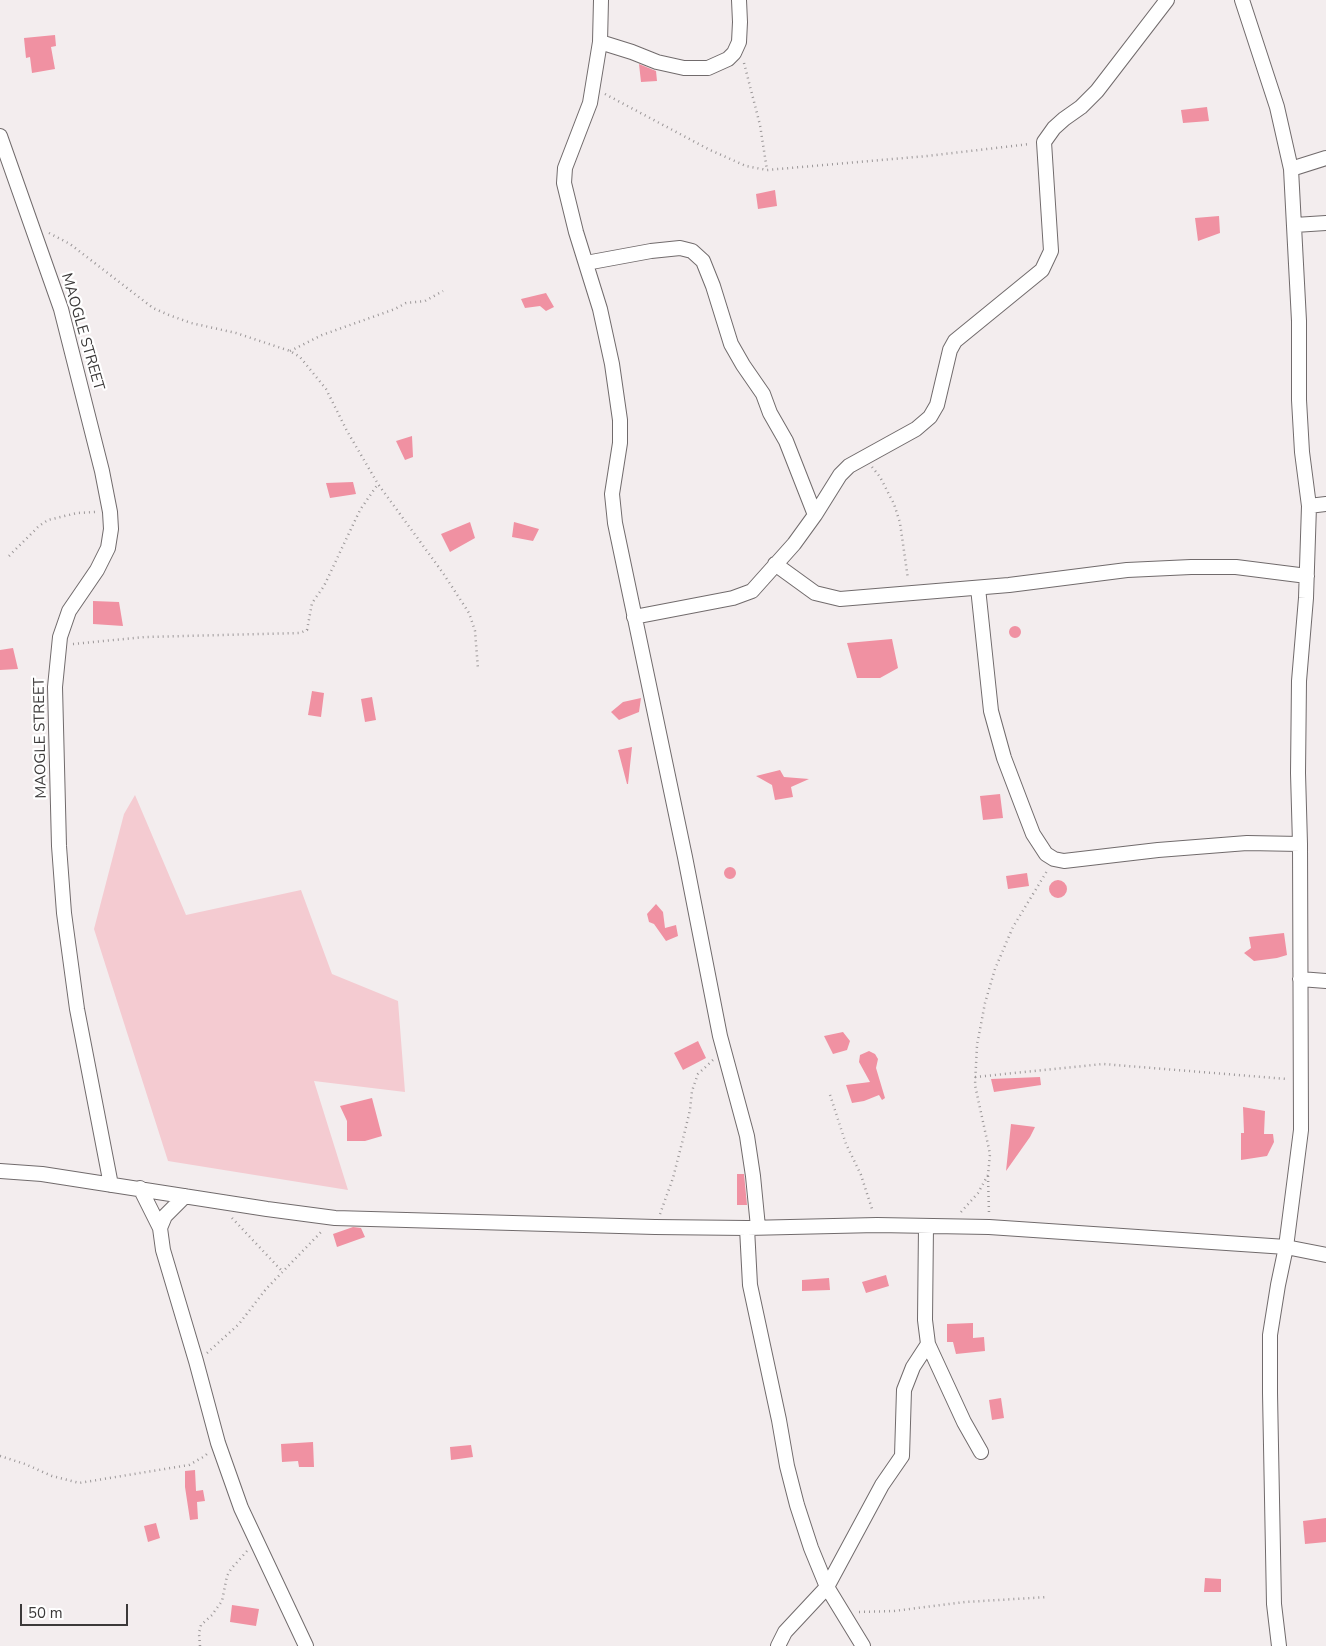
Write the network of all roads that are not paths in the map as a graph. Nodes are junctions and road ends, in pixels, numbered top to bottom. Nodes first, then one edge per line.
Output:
1 (601, 0) edge
2 (739, 0) edge
3 (1167, 0) edge
4 (1242, 0) edge
5 (600, 42) junction
6 (0, 136) edge
7 (1326, 158) edge
8 (1291, 169) junction
9 (1326, 223) edge
10 (1295, 225) junction
11 (586, 263) junction
12 (1326, 504) edge
13 (1309, 506) junction
14 (815, 515) junction
15 (775, 564) junction
16 (1307, 576) junction
17 (978, 588) junction
18 (634, 617) junction
19 (1300, 844) junction
20 (1300, 979) junction
21 (1326, 981) edge
22 (0, 1170) edge
23 (111, 1185) junction
24 (140, 1188) junction
25 (185, 1196) junction
26 (926, 1226) junction
27 (160, 1228) junction
28 (753, 1228) junction
29 (1286, 1247) junction
30 (1326, 1255) edge
31 (928, 1344) junction
32 (981, 1452) dead end
33 (828, 1587) junction
34 (306, 1646) edge
35 (778, 1646) edge
36 (863, 1646) edge
37 (1279, 1646) edge

1 - 5 street
2 - 5 street
3 - 14 street
4 - 8 street
5 - 11 street
6 - 23 street, MAOGLE STREET
7 - 8 street
8 - 10 street
9 - 10 street
10 - 13 street
11 - 14 street
11 - 18 street
12 - 13 street
13 - 16 street
14 - 15 street
15 - 17 street
15 - 18 street
16 - 17 street
16 - 19 street
17 - 19 street
18 - 28 street
19 - 20 street
20 - 21 street
20 - 29 street
22 - 23 street
23 - 24 street
24 - 25 street
24 - 27 street
25 - 27 street
25 - 28 street
26 - 28 street
26 - 29 street
26 - 31 street
27 - 34 street
28 - 33 street
29 - 30 street
29 - 37 street
31 - 32 street
31 - 33 street
33 - 35 street
33 - 36 street

